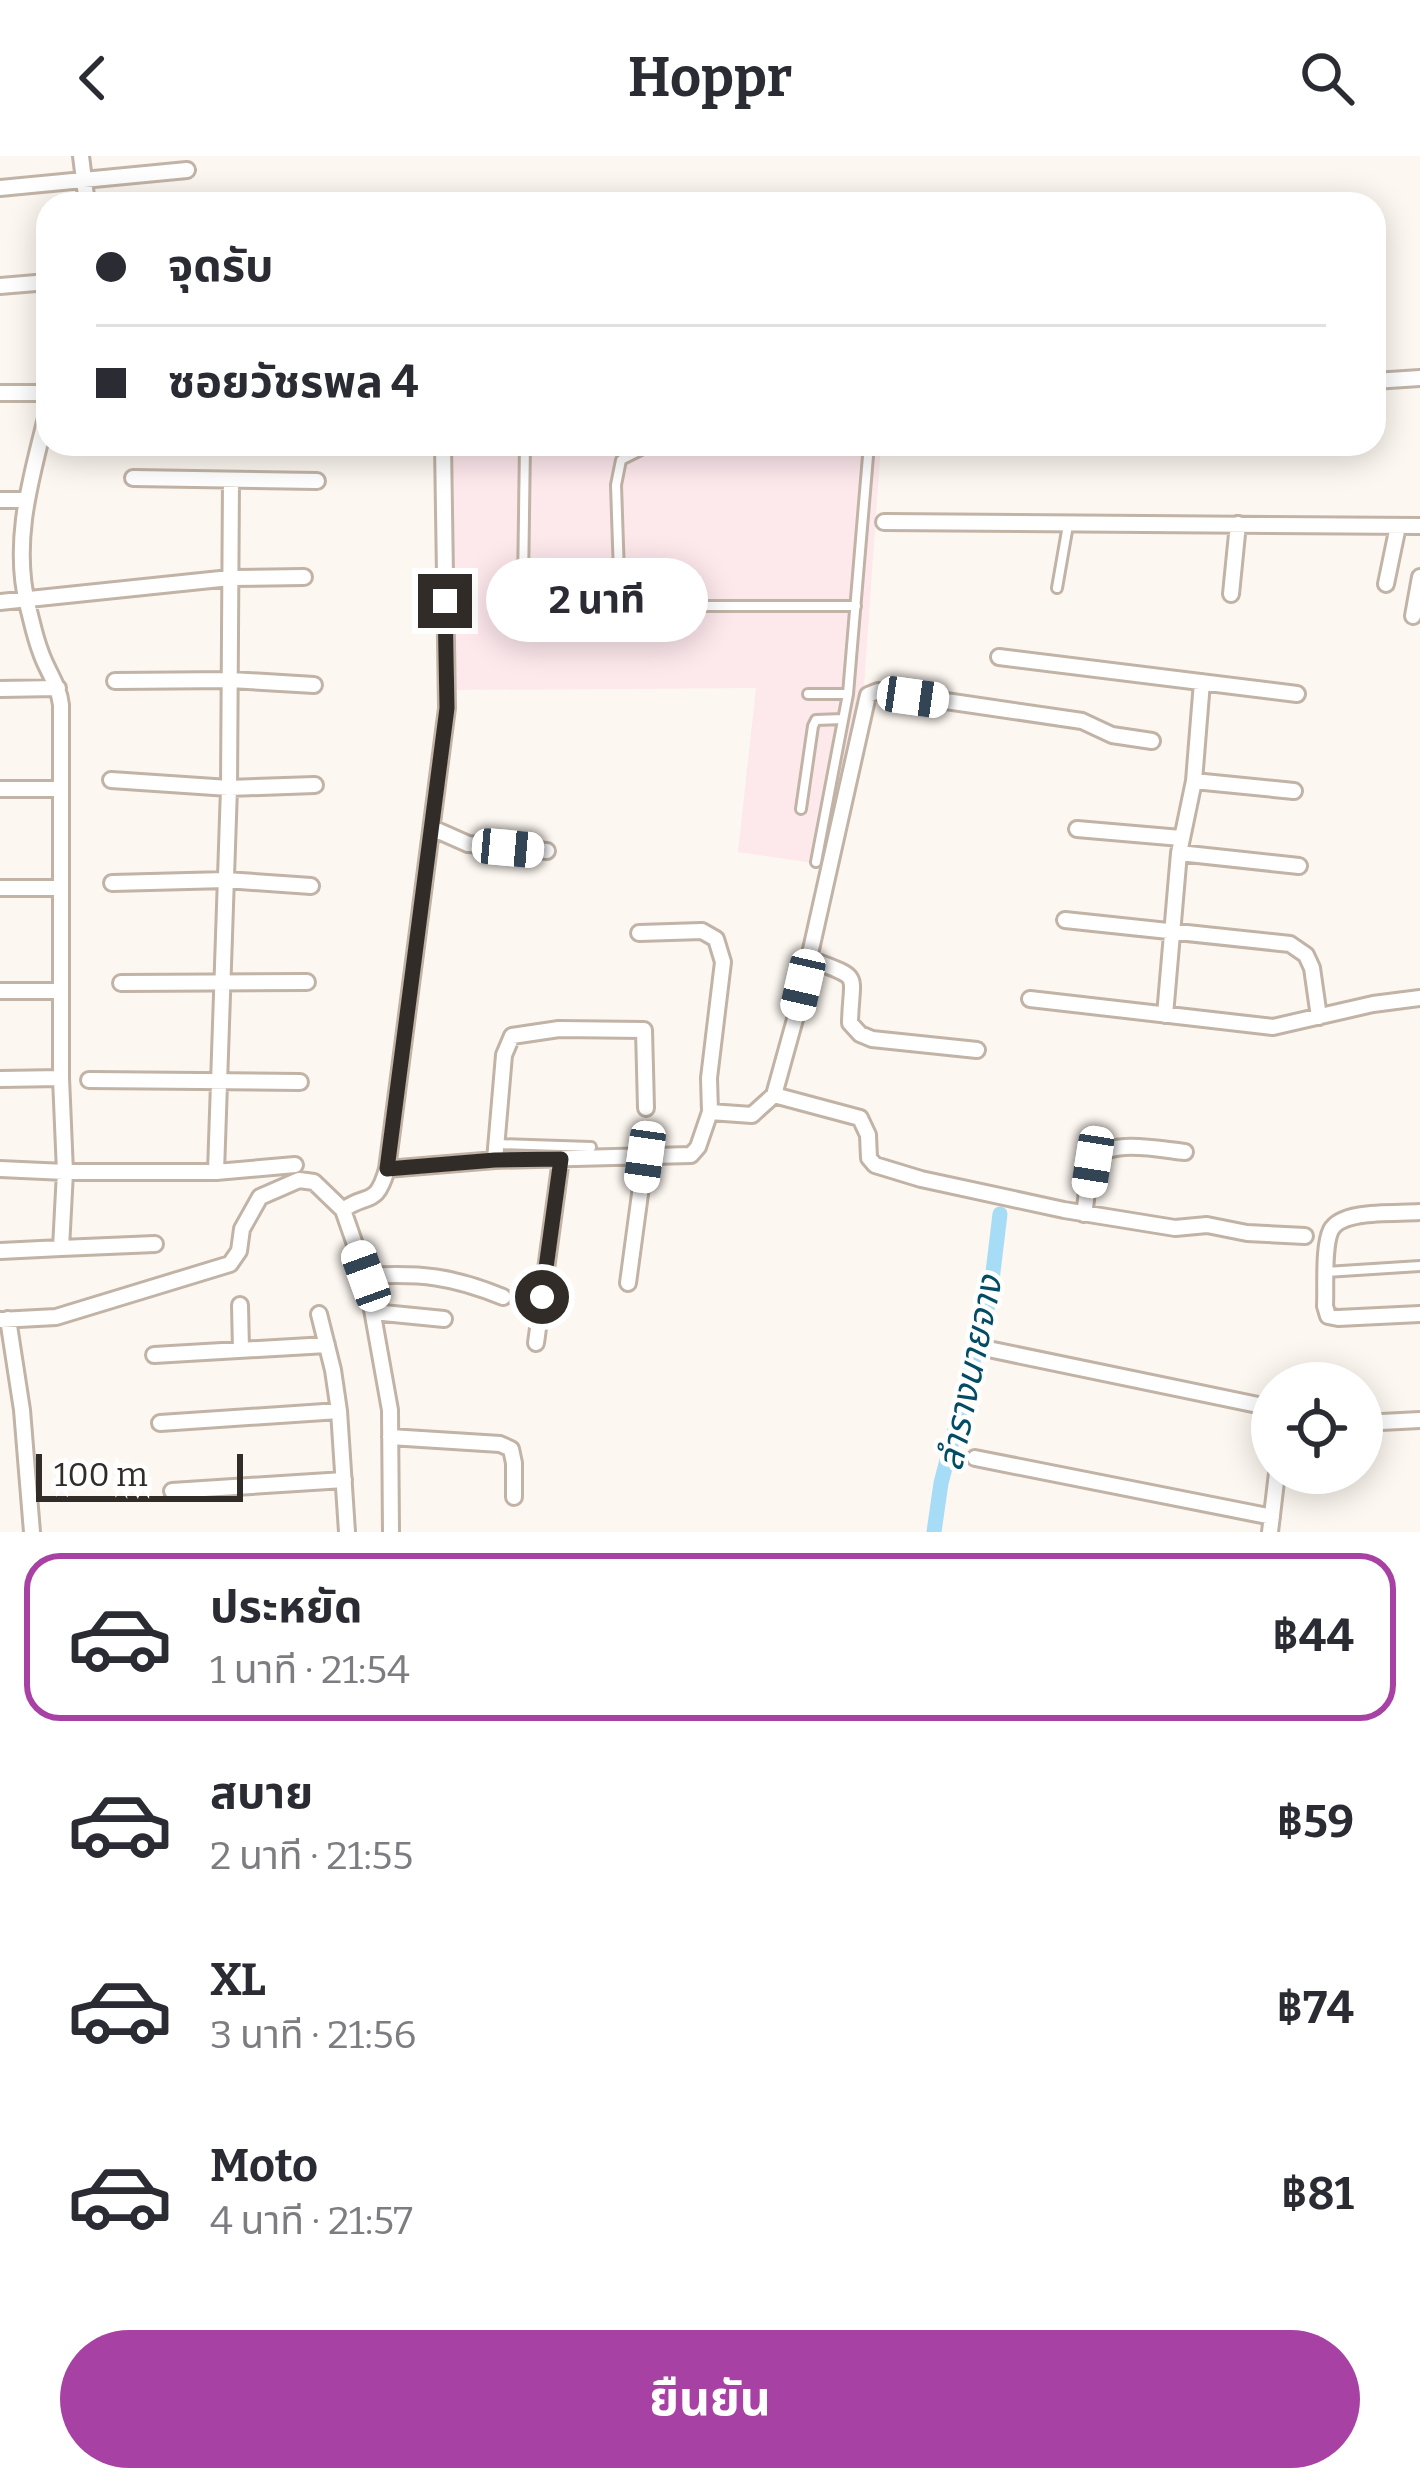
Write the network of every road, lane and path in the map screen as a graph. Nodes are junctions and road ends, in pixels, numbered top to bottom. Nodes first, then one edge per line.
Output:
1 (81, 156) edge
2 (187, 170) dead end
3 (83, 180) junction
4 (0, 188) edge
5 (85, 192) edge
6 (36, 283) edge
7 (0, 286) edge
8 (1420, 378) edge
9 (1386, 380) edge
10 (0, 393) edge
11 (36, 393) edge
12 (37, 456) edge
13 (443, 456) edge
14 (525, 456) edge
15 (630, 456) edge
16 (868, 456) edge
17 (133, 478) dead end
18 (231, 480) junction
19 (317, 481) dead end
20 (0, 500) edge
21 (26, 500) junction
22 (884, 522) dead end
23 (1069, 523) junction
24 (1238, 524) junction
25 (1398, 526) junction
26 (1420, 526) edge
27 (304, 577) dead end
28 (1420, 577) edge
29 (230, 578) junction
30 (1386, 584) dead end
31 (1057, 589) dead end
32 (1231, 594) dead end
33 (26, 600) junction
34 (0, 602) edge
35 (620, 604) junction
36 (856, 606) junction
37 (1413, 616) dead end
38 (999, 657) dead end
39 (231, 680) junction
40 (115, 681) dead end
41 (1202, 682) junction
42 (314, 685) dead end
43 (58, 688) junction
44 (0, 689) edge
45 (808, 694) dead end
46 (848, 694) junction
47 (1297, 694) dead end
48 (843, 719) junction
49 (1152, 741) dead end
50 (111, 780) dead end
51 (1194, 781) junction
52 (315, 785) dead end
53 (229, 788) junction
54 (0, 789) edge
55 (61, 789) junction
56 (1294, 791) dead end
57 (801, 809) dead end
58 (432, 828) junction
59 (1077, 829) dead end
60 (1180, 846) junction
61 (547, 851) dead end
62 (816, 862) dead end
63 (1299, 866) dead end
64 (226, 880) junction
65 (112, 883) dead end
66 (311, 886) dead end
67 (0, 888) edge
68 (61, 888) junction
69 (1065, 920) dead end
70 (639, 934) dead end
71 (1172, 934) junction
72 (810, 958) junction
73 (121, 982) dead end
74 (223, 982) junction
75 (307, 982) dead end
76 (0, 991) edge
77 (61, 991) junction
78 (1420, 998) edge
79 (1030, 999) dead end
80 (1165, 1015) junction
81 (1319, 1017) junction
82 (976, 1050) dead end
83 (61, 1078) junction
84 (0, 1079) edge
85 (89, 1080) dead end
86 (300, 1082) dead end
87 (220, 1083) junction
88 (774, 1095) junction
89 (646, 1108) dead end
90 (710, 1112) junction
91 (591, 1147) dead end
92 (496, 1152) junction
93 (1185, 1152) dead end
94 (645, 1157) junction
95 (561, 1159) junction
96 (295, 1166) dead end
97 (0, 1169) edge
98 (387, 1169) junction
99 (65, 1172) junction
100 (216, 1172) junction
101 (343, 1210) junction
102 (1420, 1212) edge
103 (1084, 1214) junction
104 (1306, 1236) dead end
105 (155, 1244) dead end
106 (61, 1248) junction
107 (0, 1251) edge
108 (1420, 1266) edge
109 (1326, 1272) junction
110 (366, 1276) junction
111 (628, 1283) dead end
112 (503, 1297) dead end
113 (239, 1304) dead end
114 (373, 1312) junction
115 (319, 1314) dead end
116 (1420, 1314) edge
117 (444, 1318) dead end
118 (4, 1320) edge
119 (536, 1343) dead end
120 (327, 1345) junction
121 (241, 1350) junction
122 (993, 1351) dead end
123 (154, 1355) dead end
124 (1251, 1404) edge
125 (339, 1412) junction
126 (1420, 1420) edge
127 (1383, 1422) edge
128 (160, 1423) dead end
129 (390, 1437) junction
130 (975, 1457) dead end
131 (344, 1480) junction
132 (172, 1491) dead end
133 (1275, 1494) edge
134 (514, 1497) dead end
135 (1271, 1525) edge
136 (32, 1532) edge
137 (347, 1532) edge
138 (391, 1532) edge

1 - 3 street
2 - 3 street
3 - 4 street
3 - 5 street
6 - 7 street
8 - 9 street
10 - 11 street
12 - 21 street
13 - 58 street
14 - 35 lane
15 - 35 lane
16 - 36 lane
17 - 18 street
18 - 19 street
18 - 29 street
20 - 21 street
21 - 33 street
22 - 23 street
23 - 24 street
23 - 31 lane
24 - 25 street
24 - 32 street
25 - 26 street
25 - 30 street
27 - 29 street
28 - 37 street
29 - 33 street
29 - 39 street
33 - 34 street
33 - 43 street
35 - 36 lane
36 - 46 lane
38 - 41 street
39 - 40 street
39 - 42 street
39 - 53 street
41 - 47 street
41 - 51 street
43 - 44 street
43 - 55 street
45 - 46 lane
46 - 48 lane
48 - 57 lane
48 - 62 lane
49 - 72 street
50 - 53 street
51 - 56 street
51 - 60 street
52 - 53 street
53 - 64 street
54 - 55 street
55 - 68 street
58 - 61 street
58 - 98 street
59 - 60 street
60 - 63 street
60 - 71 street
64 - 65 street
64 - 66 street
64 - 74 street
67 - 68 street
68 - 77 street
69 - 71 street
70 - 90 street
71 - 80 street
71 - 81 street
72 - 82 street
72 - 88 street
73 - 74 street
74 - 75 street
74 - 87 street
76 - 77 street
77 - 83 street
78 - 81 street
79 - 80 street
80 - 81 street
83 - 84 street
83 - 99 street
85 - 87 street
86 - 87 street
87 - 100 street
88 - 90 street
88 - 103 street
89 - 92 street
90 - 94 street
91 - 92 lane
92 - 95 street
92 - 98 street
93 - 103 street
94 - 95 street
94 - 111 street
95 - 119 street
96 - 100 street
97 - 99 street
98 - 101 street
99 - 100 street
99 - 106 street
101 - 110 street
101 - 118 street
102 - 109 street
103 - 104 street
105 - 106 street
106 - 107 street
108 - 109 lane
109 - 116 street
110 - 112 street
110 - 114 street
113 - 121 street
114 - 117 street
114 - 129 street
115 - 120 street
118 - 136 street
120 - 121 street
120 - 125 street
121 - 123 street
122 - 124 street
125 - 128 street
125 - 131 street
126 - 127 street
129 - 134 street
129 - 138 street
130 - 135 street
131 - 132 street
131 - 137 street
133 - 135 street

